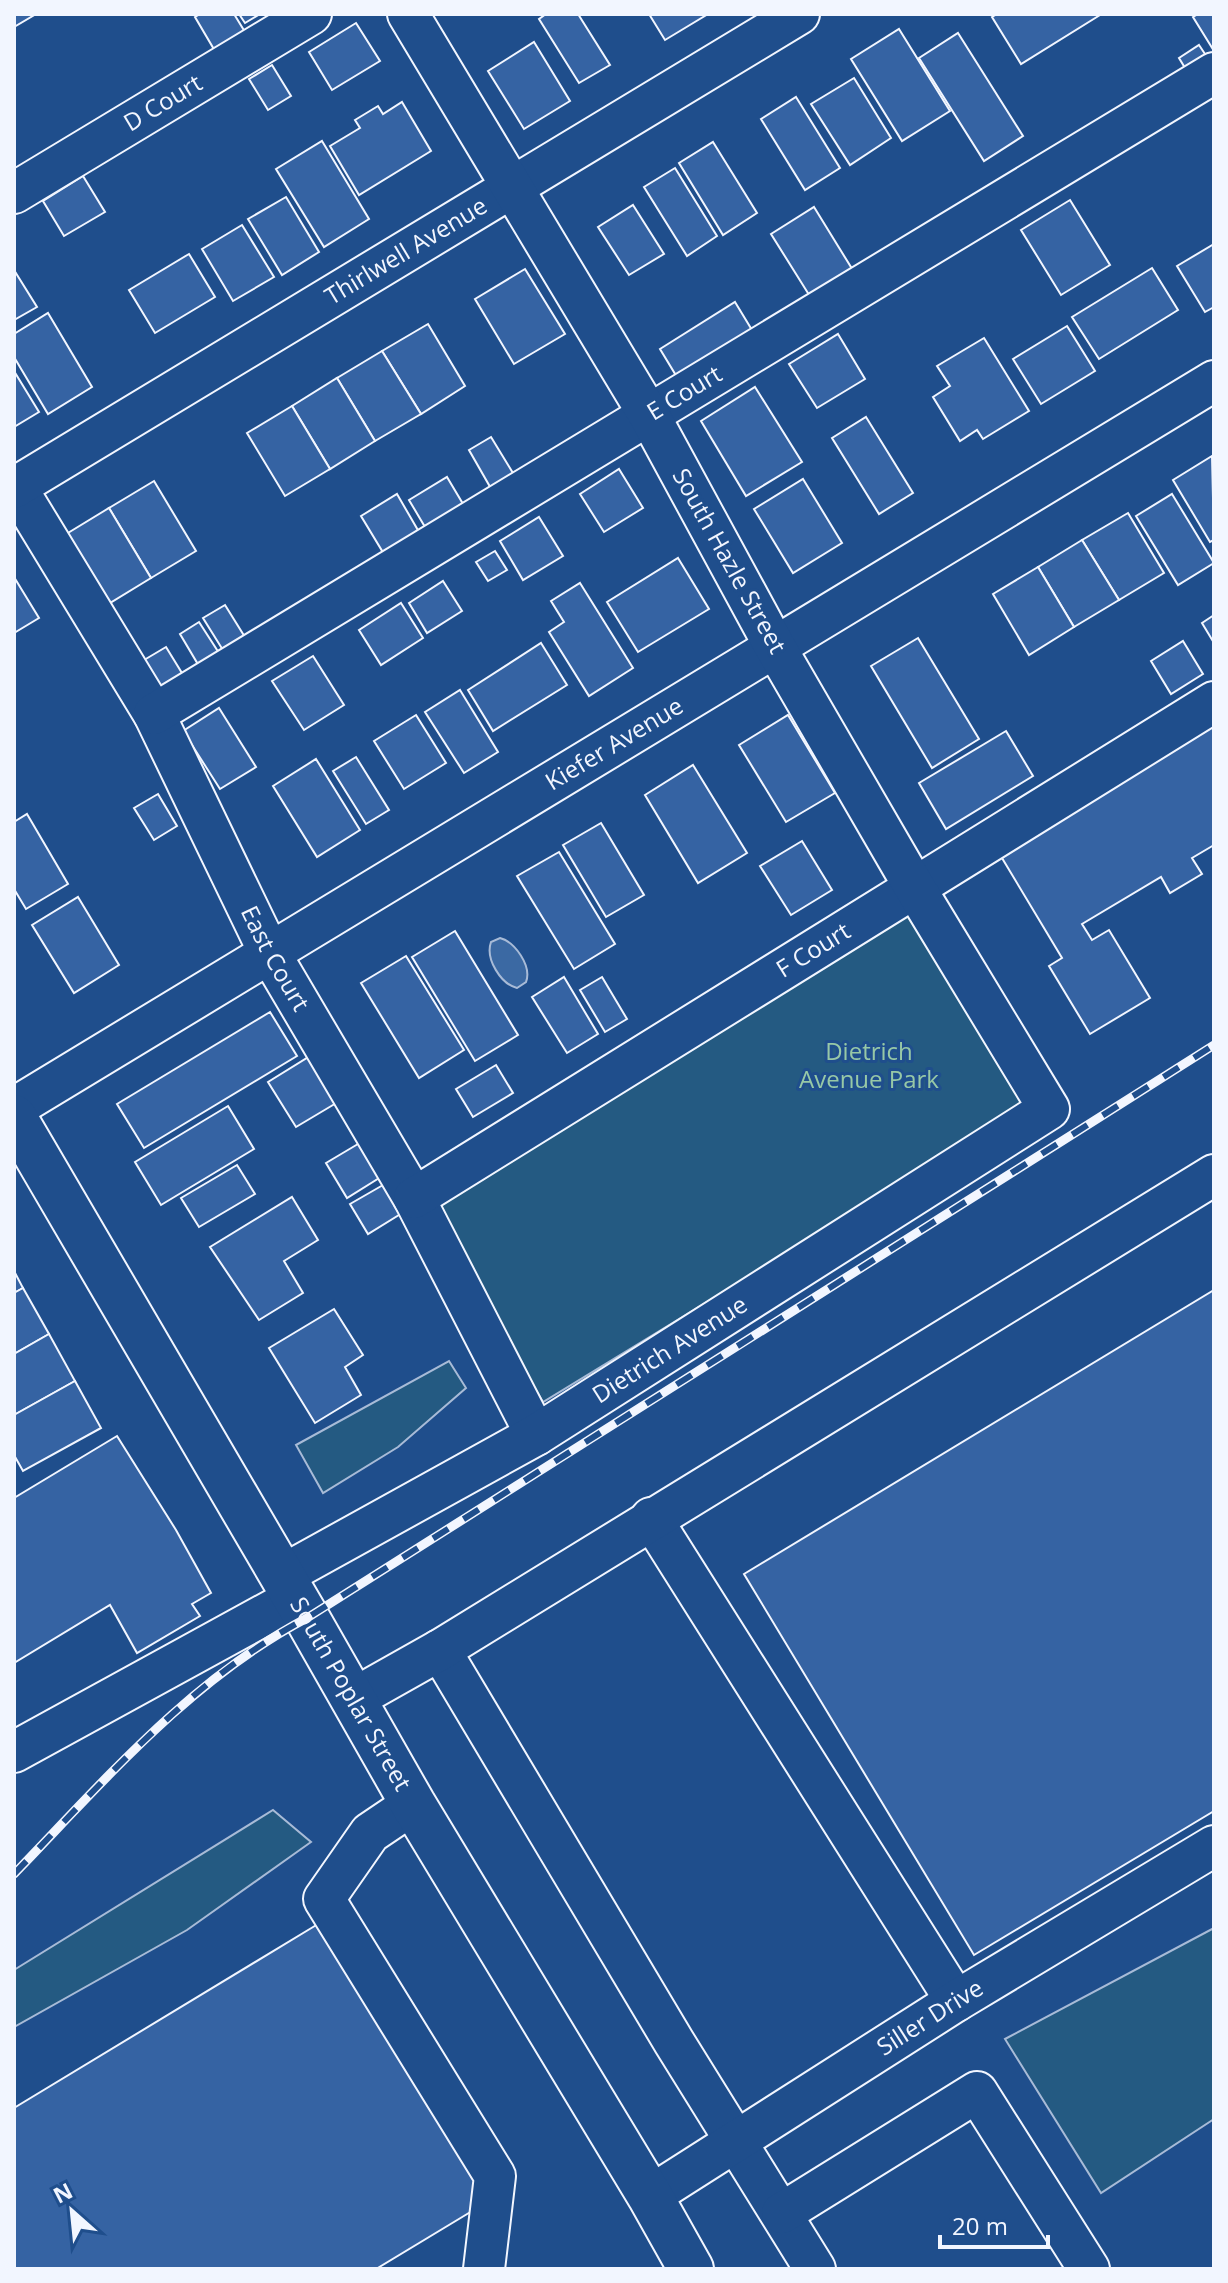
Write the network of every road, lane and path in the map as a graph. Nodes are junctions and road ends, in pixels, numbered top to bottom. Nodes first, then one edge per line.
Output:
1 (311, 14) edge
2 (408, 14) edge
3 (799, 14) edge
4 (1214, 73) edge
5 (511, 186) junction
6 (14, 193) edge
7 (1214, 381) edge
8 (649, 415) junction
9 (15, 486) edge
10 (774, 645) junction
11 (1214, 702) edge
12 (154, 714) junction
13 (915, 888) junction
14 (269, 952) junction
15 (14, 1108) edge
16 (1049, 1109) joint
17 (14, 1117) edge
18 (1214, 1175) edge
19 (414, 1198) junction
20 (536, 1435) junction
21 (651, 1518) junction
22 (288, 1587) junction
23 (440, 1650) junction
24 (353, 1699) junction
25 (14, 1752) edge
26 (413, 1804) junction
27 (1214, 1846) edge
28 (956, 2001) junction
29 (736, 2139) junction
30 (650, 2196) junction
31 (782, 2213) junction
32 (484, 2269) edge
33 (691, 2269) edge
34 (815, 2269) edge
35 (1089, 2269) edge

1 - 6 street, D Court
2 - 5 street, South Hazle Street
3 - 5 street, Thirlwell Avenue
4 - 8 street, E Court
5 - 8 street, South Hazle Street
5 - 9 street, Thirlwell Avenue
7 - 10 street, Kiefer Avenue
8 - 10 street, South Hazle Street
8 - 12 street, E Court
9 - 12 street, East Court
10 - 13 street, South Hazle Street
10 - 14 street, Kiefer Avenue
11 - 13 street, F Court
12 - 14 street, East Court
13 - 16 street, South Hazle Street
13 - 19 street, F Court
14 - 15 street, Kiefer Avenue
14 - 19 street, East Court
16 - 20 street, Dietrich Avenue
17 - 22 main road, South Poplar Street
18 - 21 street
19 - 20 street, East Court
20 - 22 street, Dietrich Avenue
21 - 23 street
21 - 28 street
22 - 24 main road, South Poplar Street
22 - 25 street, Dietrich Avenue
23 - 24 street
23 - 29 street
24 - 26 main road, South Poplar Street
26 - 30 main road, South Poplar Street
26 - 32 street
27 - 28 street, Siller Drive
28 - 29 street, Siller Drive
29 - 30 street, Siller Drive
29 - 31 street
30 - 33 main road, South Poplar Street
31 - 34 street
31 - 35 street

